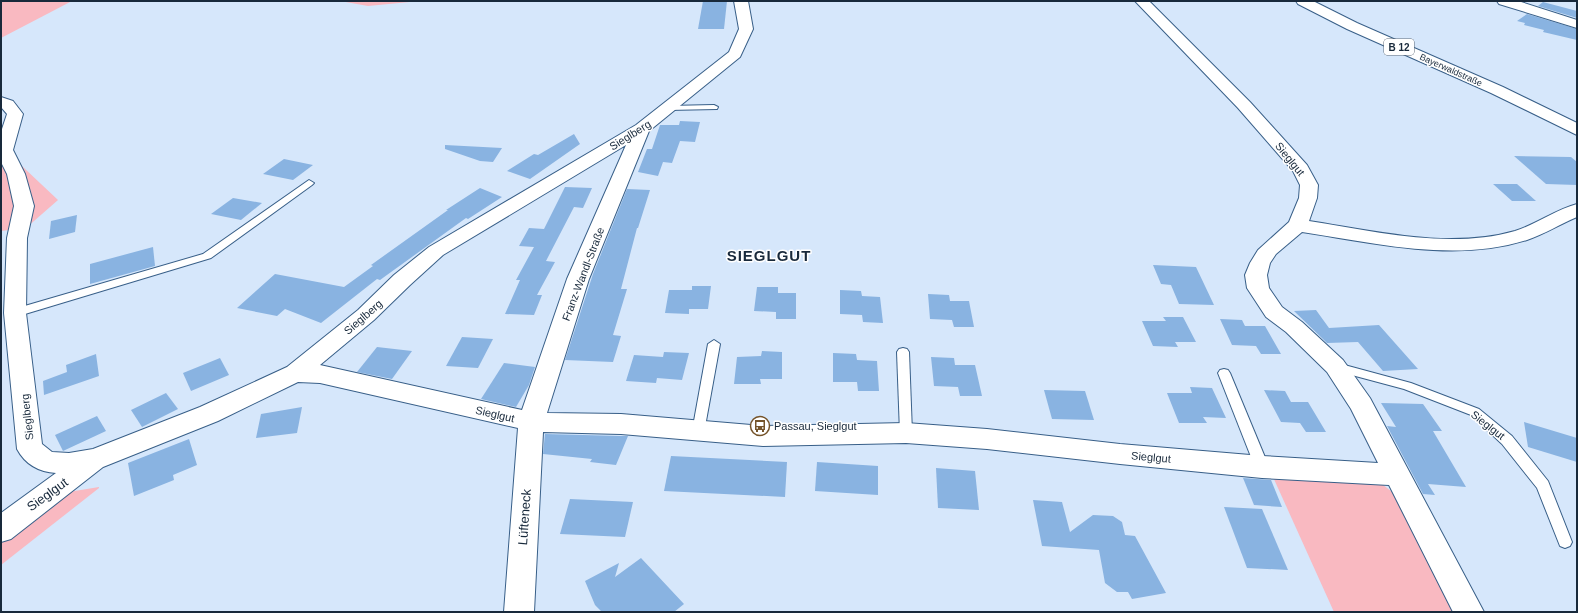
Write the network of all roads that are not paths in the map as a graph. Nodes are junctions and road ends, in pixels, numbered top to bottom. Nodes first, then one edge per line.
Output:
1 (741, 1) edge
2 (1142, 1) edge
3 (1303, 1) edge
4 (1504, 1) edge
5 (1577, 24) edge
6 (1, 102) edge
7 (714, 107) dead end
8 (668, 108) junction
9 (642, 129) junction
10 (1577, 130) edge
11 (309, 183) dead end
12 (1577, 210) edge
13 (1298, 225) junction
14 (15, 312) junction
15 (714, 344) dead end
16 (903, 352) dead end
17 (1335, 366) junction
18 (295, 373) junction
19 (1224, 373) dead end
20 (532, 422) junction
21 (698, 432) junction
22 (906, 433) junction
23 (95, 459) junction
24 (1262, 468) junction
25 (1396, 475) junction
26 (1, 530) edge
27 (1566, 542) dead end
28 (520, 612) edge
29 (1469, 612) edge

1 - 8 street, Sieglberg
2 - 13 street, Sieglgut
3 - 10 street, Bayerwaldstraße / B 12
4 - 5 street
6 - 14 street, Sieglberg
7 - 8 lane
8 - 9 street, Sieglberg
9 - 18 street, Sieglberg
9 - 20 street, Franz-Wandl-Straße
11 - 14 lane
12 - 13 street
13 - 17 street, Sieglgut
14 - 23 street, Sieglberg
15 - 21 lane
16 - 22 lane
17 - 25 street, Sieglgut
17 - 27 lane, Sieglgut
18 - 20 street, Sieglgut
18 - 23 street, Sieglberg
19 - 24 lane
20 - 21 street, Sieglgut
20 - 28 street, Lüfteneck
21 - 22 street, Sieglgut
22 - 24 street, Sieglgut
23 - 26 street, Sieglgut
24 - 25 street, Sieglgut
25 - 29 street, Sieglgut

